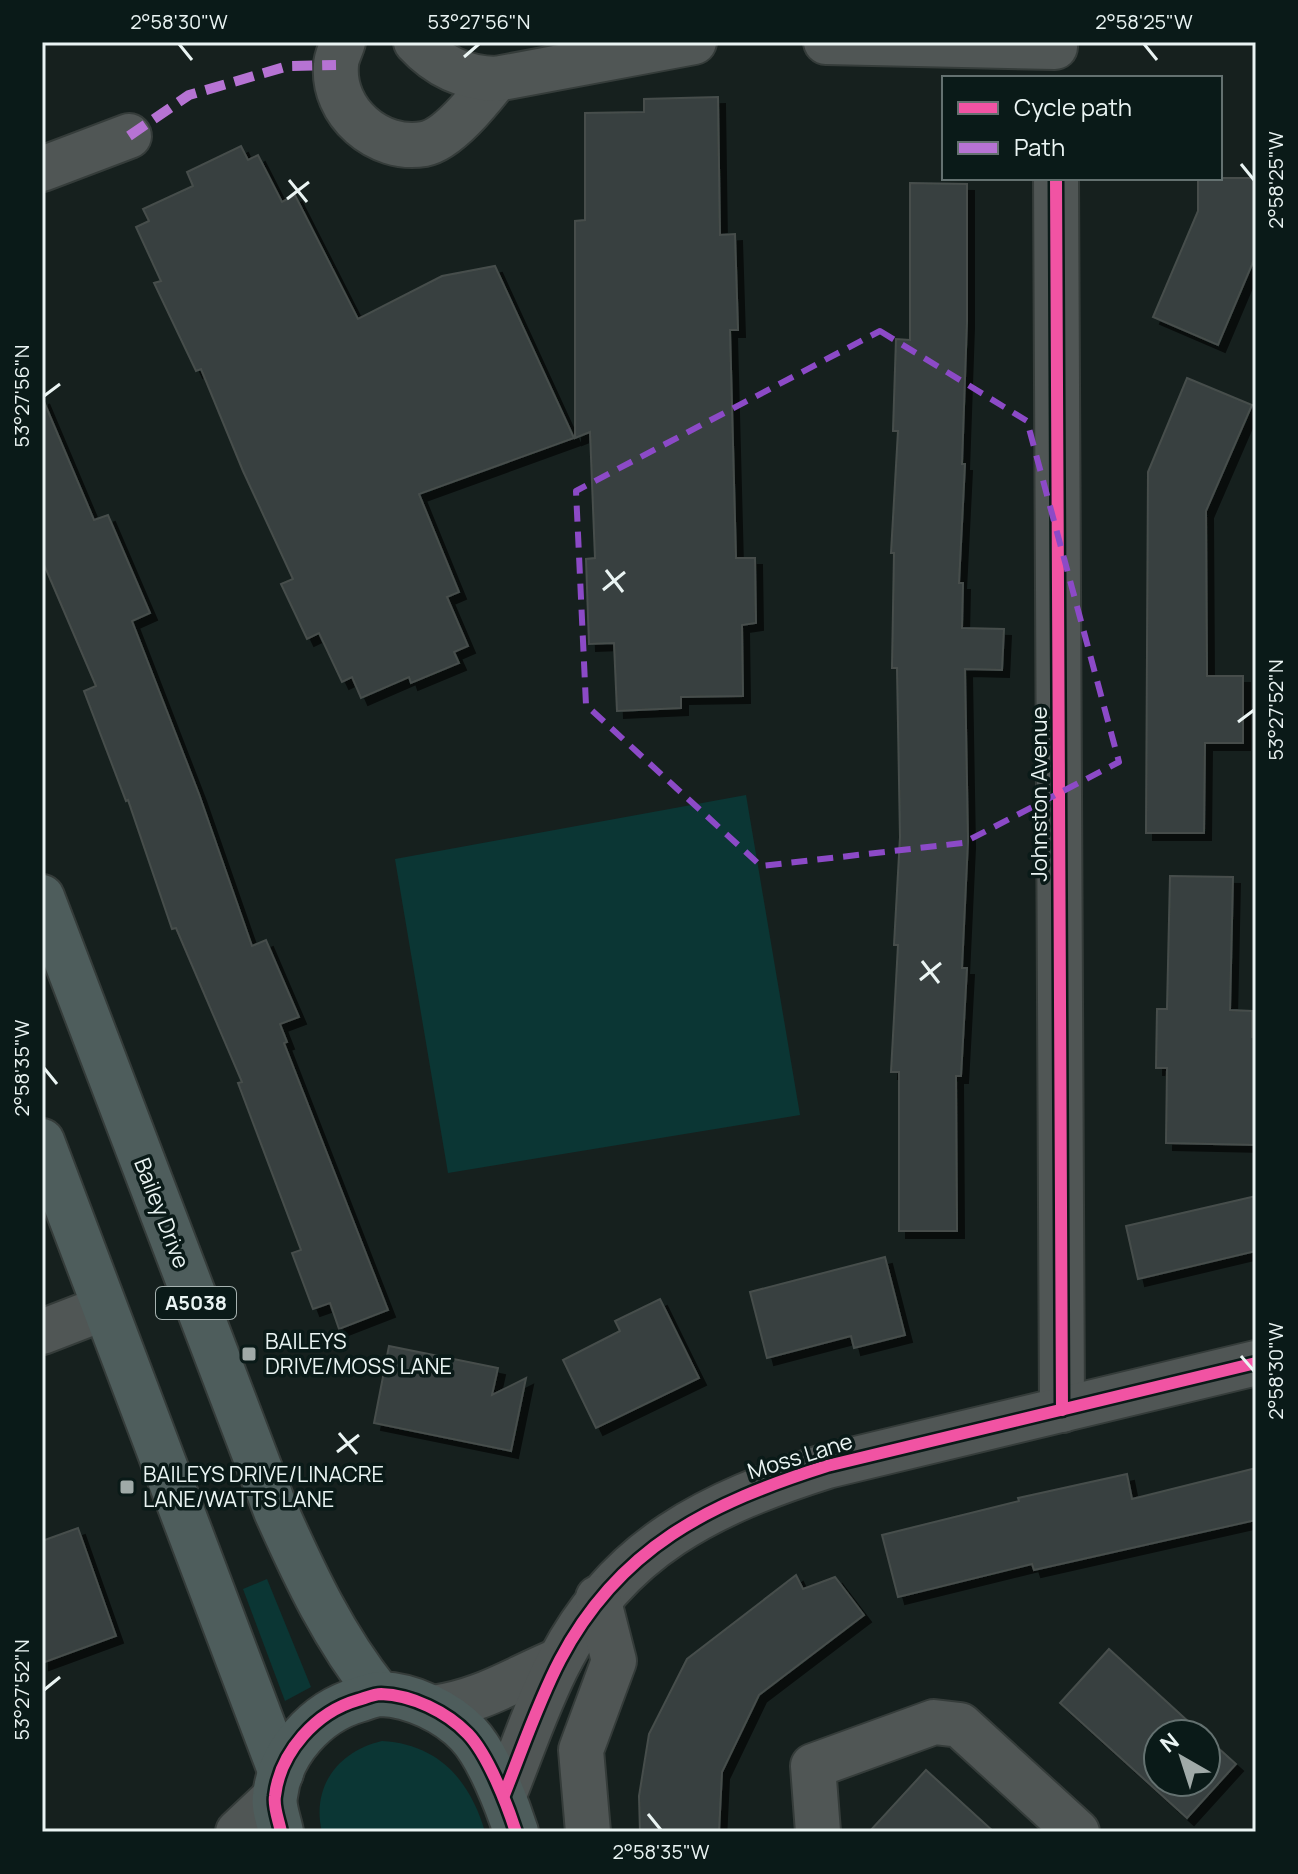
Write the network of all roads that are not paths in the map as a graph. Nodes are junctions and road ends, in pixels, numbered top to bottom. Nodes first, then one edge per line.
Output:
1 (343, 42) edge
2 (416, 42) edge
3 (694, 42) edge
4 (826, 42) edge
5 (1055, 56) edge
6 (496, 79) junction
7 (129, 136) dead end
8 (42, 169) edge
9 (1056, 180) edge
10 (42, 897) edge
11 (42, 1141) edge
12 (104, 1308) junction
13 (42, 1332) edge
14 (1256, 1363) edge
15 (1062, 1410) junction
16 (598, 1598) junction
17 (560, 1660) junction
18 (379, 1694) junction
19 (433, 1708) junction
20 (279, 1801) edge
21 (510, 1813) edge
22 (238, 1832) edge
23 (588, 1832) edge
24 (818, 1832) edge
25 (1077, 1832) edge

1 - 6 street
2 - 6 street
3 - 6 street
4 - 5 street
7 - 8 street
9 - 15 street, Johnston Avenue
10 - 18 main road, Bailey Drive / A5038
11 - 12 main road
12 - 13 street
12 - 20 main road
14 - 15 street, Moss Lane
15 - 16 street, Moss Lane
16 - 17 street, Moss Lane
16 - 23 street
17 - 19 street
17 - 21 street, Moss Lane
18 - 19 main road
18 - 20 main road
19 - 21 main road
20 - 22 street
24 - 25 street

